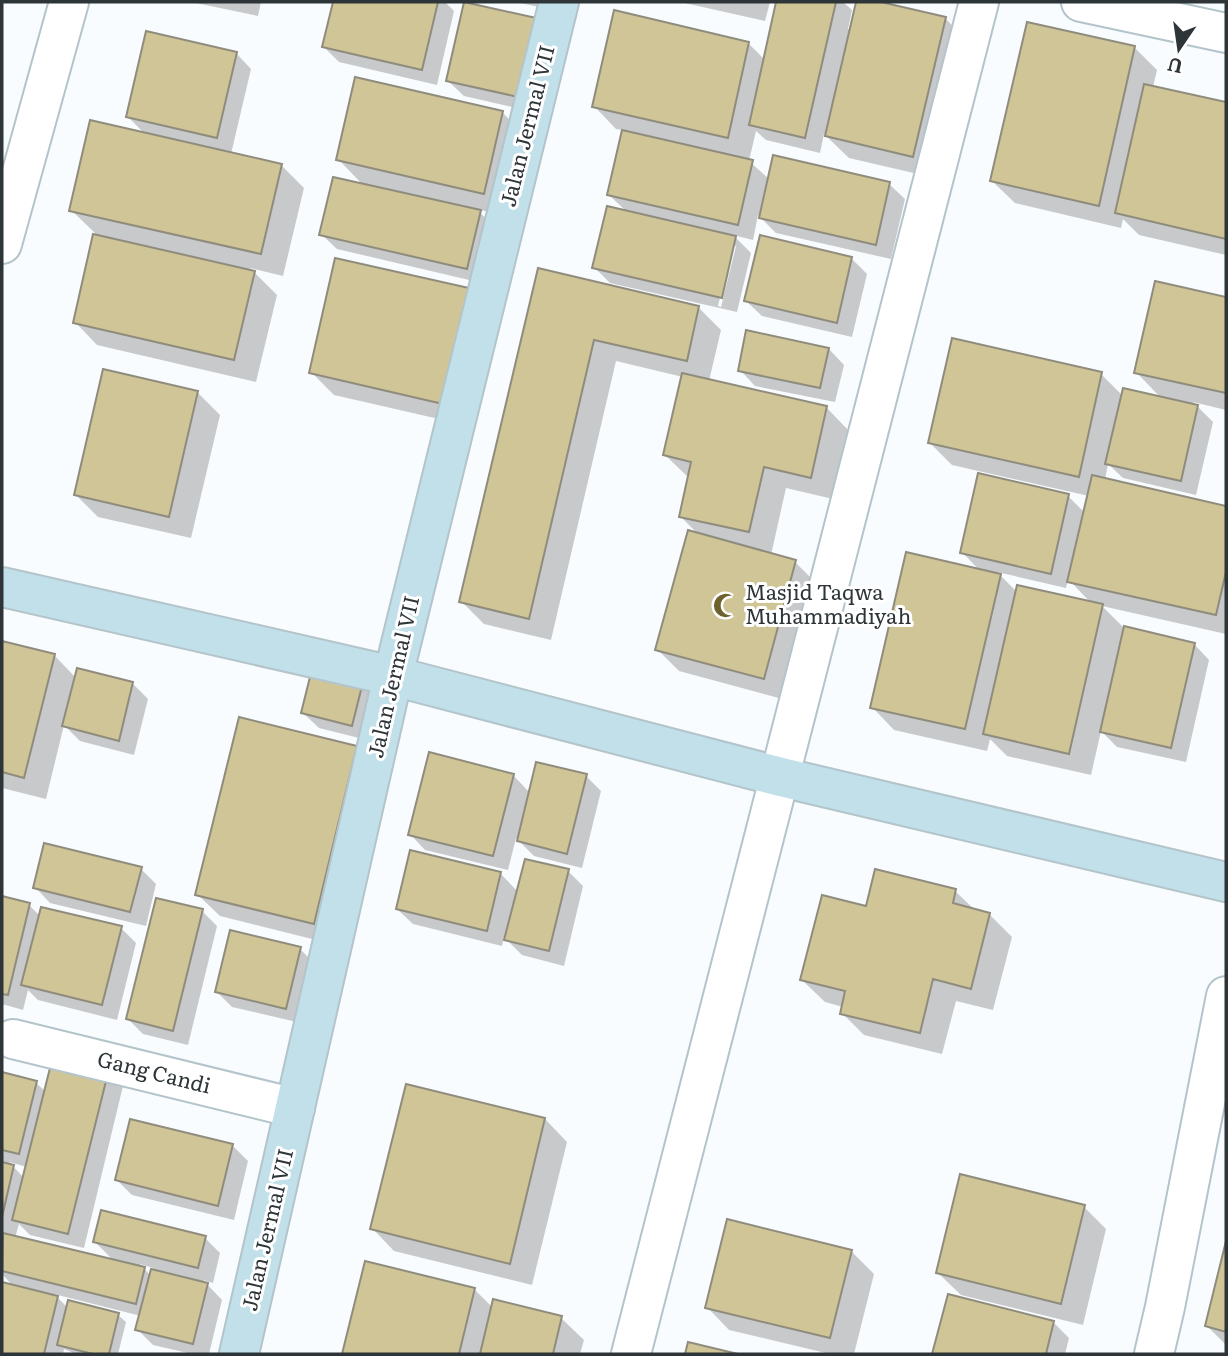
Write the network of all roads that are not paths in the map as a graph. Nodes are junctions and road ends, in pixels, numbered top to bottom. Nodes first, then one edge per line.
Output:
1 (69, 2) edge
2 (559, 2) edge
3 (979, 2) edge
4 (1081, 2) edge
5 (1226, 33) edge
6 (2, 244) edge
7 (2, 587) edge
8 (393, 676) junction
9 (781, 777) junction
10 (1226, 882) edge
11 (1226, 996) edge
12 (13, 1039) dead end
13 (295, 1108) junction
14 (239, 1354) edge
15 (631, 1354) edge
16 (1154, 1354) edge

1 - 6 street
2 - 8 street, Jalan Jermal VII
3 - 9 street
4 - 5 street
7 - 8 street
8 - 9 street
8 - 13 street, Jalan Jermal VII
9 - 10 street
9 - 15 street
11 - 16 street
12 - 13 street, Gang Candi
13 - 14 street, Jalan Jermal VII

